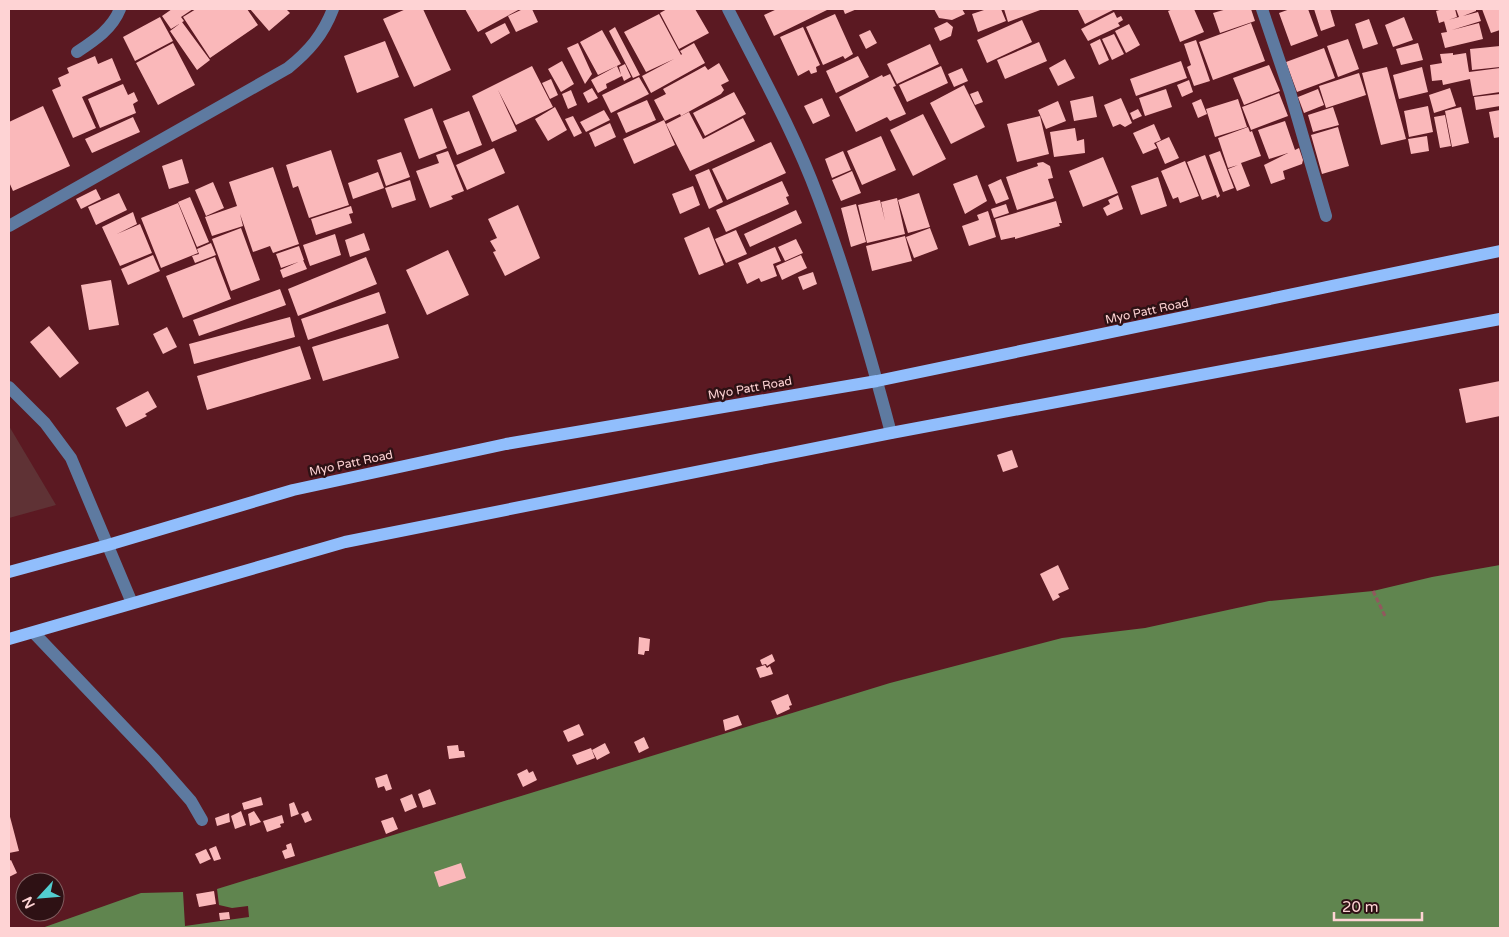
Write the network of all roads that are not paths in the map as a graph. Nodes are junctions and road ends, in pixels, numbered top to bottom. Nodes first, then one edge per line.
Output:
1 (120, 9) edge
2 (333, 9) edge
3 (728, 9) edge
4 (1262, 9) edge
5 (77, 52) dead end
6 (1326, 216) dead end
7 (9, 226) edge
8 (1500, 251) edge
9 (1500, 320) edge
10 (877, 381) junction
11 (9, 387) edge
12 (891, 433) junction
13 (108, 545) junction
14 (9, 572) edge
15 (132, 603) junction
16 (34, 633) junction
17 (9, 639) edge
18 (202, 820) dead end

1 - 5 street
2 - 7 street
3 - 10 street
4 - 6 street
8 - 10 main road, Myo Patt Road
9 - 12 main road
10 - 12 street
10 - 13 main road, Myo Patt Road
11 - 13 street
12 - 15 main road
13 - 14 main road, Myo Patt Road
13 - 15 street
15 - 16 main road
16 - 17 main road
16 - 18 street

